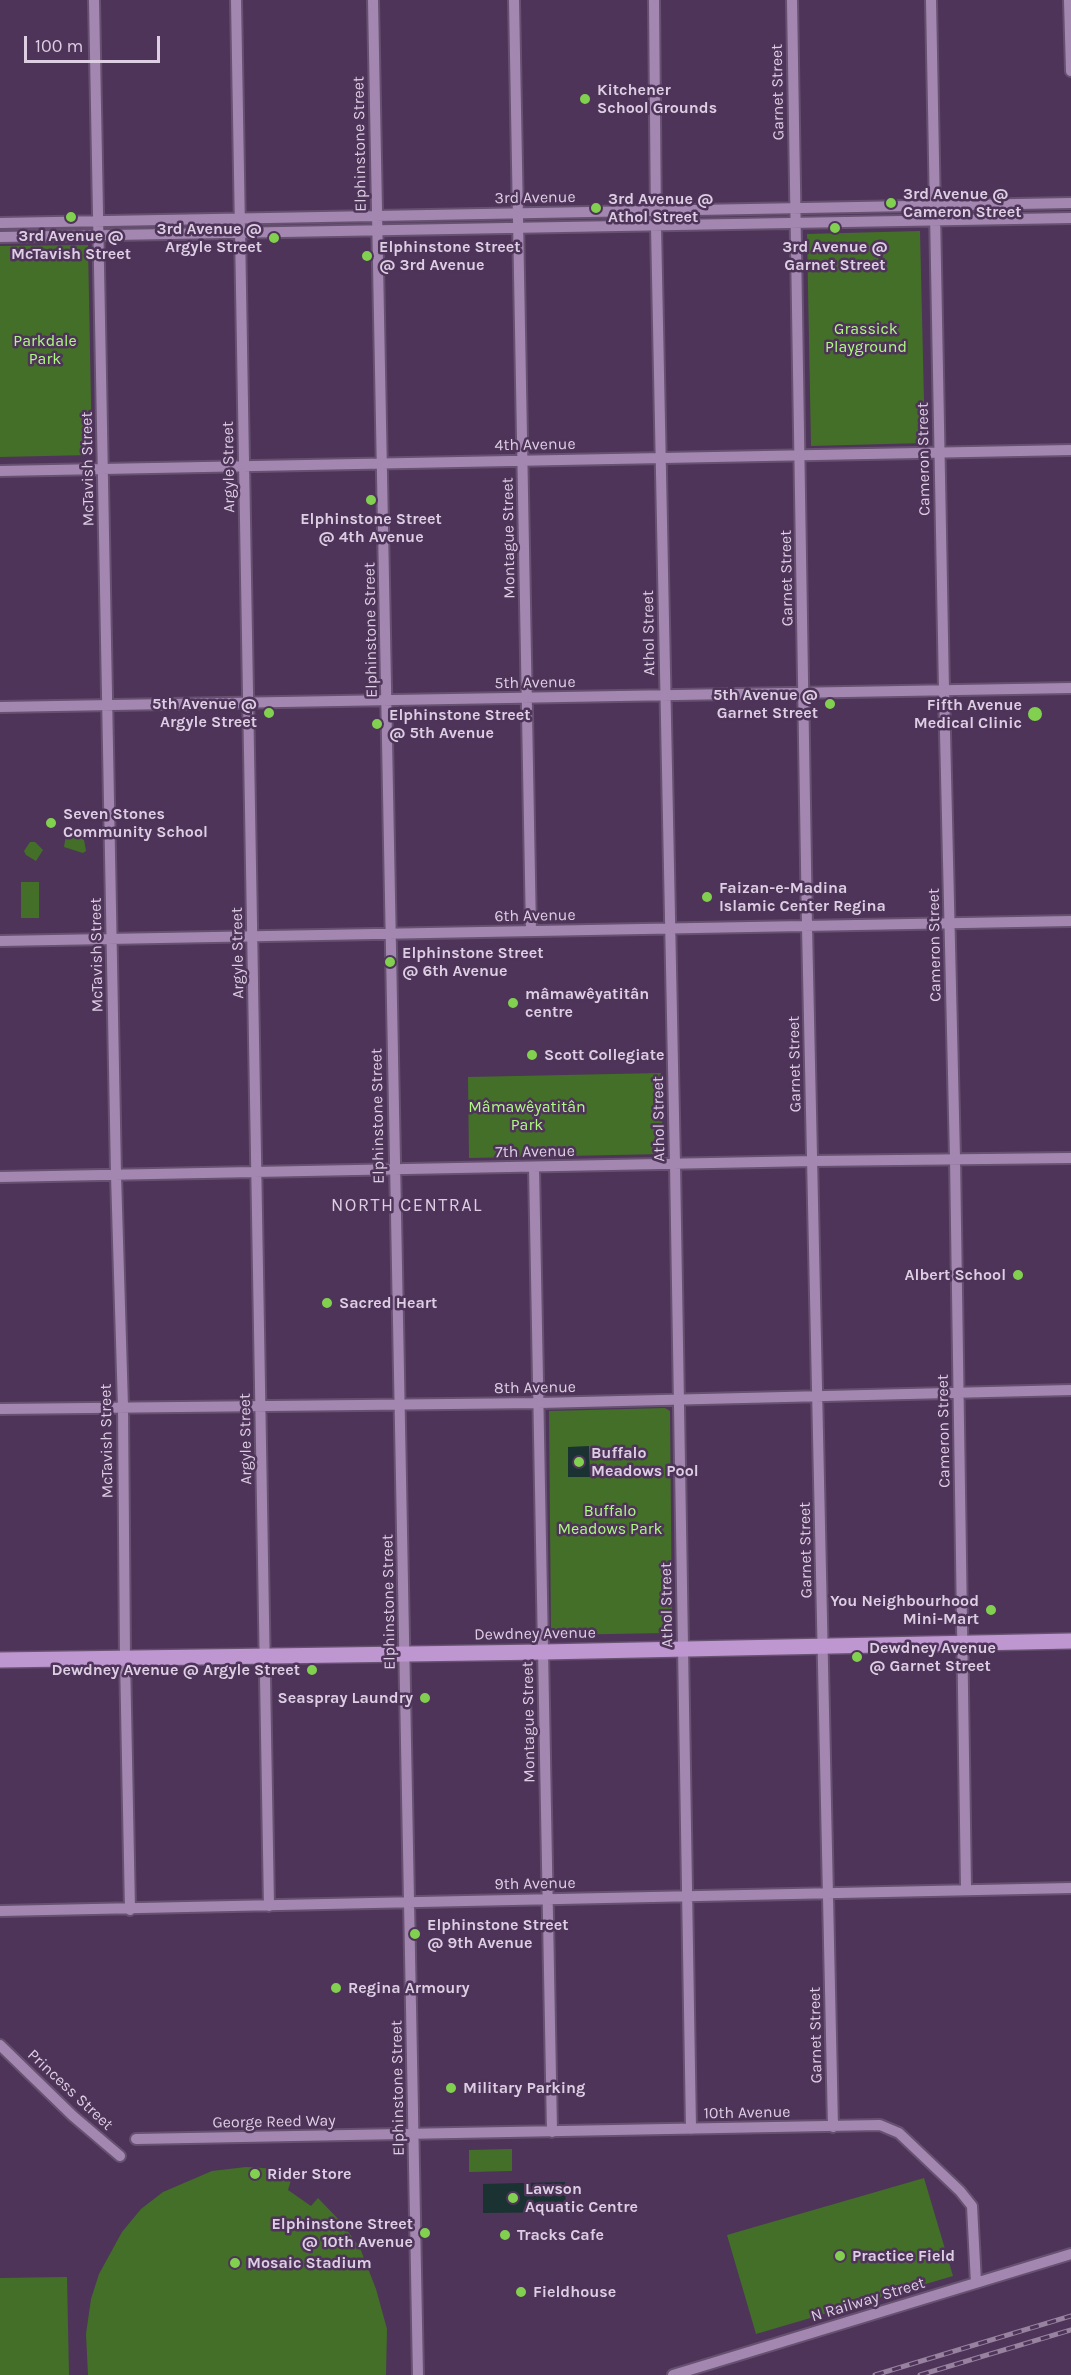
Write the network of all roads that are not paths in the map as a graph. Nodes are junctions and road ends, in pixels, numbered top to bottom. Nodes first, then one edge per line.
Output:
1 (94, 0) edge
2 (236, 0) edge
3 (373, 0) edge
4 (514, 0) edge
5 (654, 0) edge
6 (792, 0) edge
7 (931, 0) edge
8 (1070, 0) edge
9 (1071, 71) edge
10 (1071, 203) edge
11 (934, 206) junction
12 (795, 208) junction
13 (656, 211) junction
14 (518, 213) junction
15 (376, 216) junction
16 (239, 218) junction
17 (1071, 218) edge
18 (98, 221) junction
19 (934, 221) junction
20 (0, 223) edge
21 (796, 223) junction
22 (656, 226) junction
23 (518, 228) junction
24 (377, 231) junction
25 (239, 233) junction
26 (99, 236) junction
27 (0, 237) edge
28 (1071, 450) edge
29 (939, 453) junction
30 (800, 455) junction
31 (661, 458) junction
32 (523, 461) junction
33 (382, 463) junction
34 (244, 466) junction
35 (103, 469) junction
36 (0, 471) edge
37 (1071, 688) edge
38 (944, 690) junction
39 (803, 694) junction
40 (666, 695) junction
41 (527, 698) junction
42 (387, 702) junction
43 (248, 703) junction
44 (107, 705) junction
45 (0, 707) edge
46 (1071, 921) edge
47 (950, 923) junction
48 (807, 926) junction
49 (670, 928) junction
50 (531, 931) junction
51 (391, 933) junction
52 (253, 936) junction
53 (112, 939) junction
54 (0, 941) edge
55 (956, 1158) junction
56 (1071, 1158) edge
57 (813, 1161) junction
58 (675, 1164) junction
59 (534, 1167) junction
60 (394, 1170) junction
61 (257, 1172) junction
62 (116, 1175) junction
63 (0, 1177) edge
64 (1071, 1390) edge
65 (958, 1391) junction
66 (817, 1396) junction
67 (679, 1399) junction
68 (539, 1403) junction
69 (400, 1405) junction
70 (261, 1406) junction
71 (123, 1407) junction
72 (0, 1409) edge
73 (1071, 1641) edge
74 (962, 1643) junction
75 (823, 1646) junction
76 (683, 1649) junction
77 (543, 1652) junction
78 (405, 1653) junction
79 (265, 1656) junction
80 (125, 1658) junction
81 (0, 1660) edge
82 (1071, 1888) edge
83 (966, 1889) junction
84 (828, 1892) junction
85 (687, 1895) junction
86 (549, 1898) junction
87 (410, 1902) junction
88 (269, 1906) junction
89 (130, 1910) junction
90 (0, 1911) edge
91 (0, 2045) edge
92 (833, 2127) junction
93 (691, 2129) junction
94 (552, 2132) junction
95 (413, 2134) junction
96 (136, 2139) dead end
97 (120, 2156) dead end
98 (1071, 2254) edge
99 (976, 2283) junction
100 (418, 2375) edge
101 (673, 2375) edge

1 - 18 street, McTavish Street
2 - 16 street, Argyle Street
3 - 15 street, Elphinstone Street
4 - 14 street, Montague Street
5 - 13 street, Athol Street
6 - 12 street, Garnet Street
7 - 11 street, Cameron Street
8 - 9 street
10 - 11 street, 3rd Avenue
11 - 12 street, 3rd Avenue
11 - 19 street, Cameron Street
12 - 13 street, 3rd Avenue
12 - 21 street, Garnet Street
13 - 14 street, 3rd Avenue
13 - 22 street, Athol Street
14 - 15 street, 3rd Avenue
14 - 23 street, Montague Street
15 - 16 street, 3rd Avenue
15 - 24 street, Elphinstone Street
16 - 18 street, 3rd Avenue
16 - 25 street, Argyle Street
17 - 19 street, 3rd Avenue
18 - 20 street, 3rd Avenue
18 - 26 street, McTavish Street
19 - 21 street, 3rd Avenue
19 - 29 street, Cameron Street
21 - 22 street, 3rd Avenue
21 - 30 street, Garnet Street
22 - 23 street, 3rd Avenue
22 - 31 street, Athol Street
23 - 24 street, 3rd Avenue
23 - 32 street, Montague Street
24 - 25 street, 3rd Avenue
24 - 33 street, Elphinstone Street
25 - 26 street, 3rd Avenue
25 - 34 street, Argyle Street
26 - 27 street, 3rd Avenue
26 - 35 street, McTavish Street
28 - 29 street, 4th Avenue
29 - 30 street, 4th Avenue
29 - 38 street, Cameron Street
30 - 31 street, 4th Avenue
30 - 39 street, Garnet Street
31 - 32 street, 4th Avenue
31 - 40 street, Athol Street
32 - 33 street, 4th Avenue
32 - 41 street, Montague Street
33 - 34 street, 4th Avenue
33 - 42 street, Elphinstone Street
34 - 35 street, 4th Avenue
34 - 43 street, Argyle Street
35 - 36 street, 4th Avenue
35 - 44 street, McTavish Street
37 - 38 street, 5th Avenue
38 - 39 street, 5th Avenue
38 - 47 street, Cameron Street
39 - 40 street, 5th Avenue
39 - 48 street, Garnet Street
40 - 41 street, 5th Avenue
40 - 49 street, Athol Street
41 - 42 street, 5th Avenue
41 - 50 street, Montague Street
42 - 43 street, 5th Avenue
42 - 51 street, Elphinstone Street
43 - 44 street, 5th Avenue
43 - 52 street, Argyle Street
44 - 45 street, 5th Avenue
44 - 53 street, McTavish Street
46 - 47 street, 6th Avenue
47 - 48 street, 6th Avenue
47 - 55 street, Cameron Street
48 - 49 street, 6th Avenue
48 - 57 street, Garnet Street
49 - 50 street, 6th Avenue
49 - 58 street, Athol Street
50 - 51 street, 6th Avenue
51 - 52 street, 6th Avenue
51 - 60 street, Elphinstone Street
52 - 53 street, 6th Avenue
52 - 61 street, Argyle Street
53 - 54 street, 6th Avenue
53 - 62 street, McTavish Street
55 - 56 street, 7th Avenue
55 - 57 street, 7th Avenue
55 - 65 street, Cameron Street
57 - 58 street, 7th Avenue
57 - 66 street, Garnet Street
58 - 59 street, 7th Avenue
58 - 67 street, Athol Street
59 - 60 street, 7th Avenue
59 - 68 street, Montague Street
60 - 61 street, 7th Avenue
60 - 69 street, Elphinstone Street
61 - 62 street, 7th Avenue
61 - 70 street, Argyle Street
62 - 63 street, 7th Avenue
62 - 71 street, McTavish Street
64 - 65 street, 8th Avenue
65 - 66 street, 8th Avenue
65 - 74 street, Cameron Street
66 - 67 street, 8th Avenue
66 - 75 street, Garnet Street
67 - 68 street, 8th Avenue
67 - 76 street, Athol Street
68 - 69 street, 8th Avenue
68 - 77 street, Montague Street
69 - 70 street, 8th Avenue
69 - 78 street, Elphinstone Street
70 - 71 street, 8th Avenue
70 - 79 street, Argyle Street
71 - 72 street, 8th Avenue
71 - 80 street, McTavish Street
73 - 74 main road, Dewdney Avenue
74 - 75 main road, Dewdney Avenue
74 - 83 street, Cameron Street
75 - 76 main road, Dewdney Avenue
75 - 84 street, Garnet Street
76 - 77 main road, Dewdney Avenue
76 - 85 street, Athol Street
77 - 78 main road, Dewdney Avenue
77 - 86 street, Montague Street
78 - 79 main road, Dewdney Avenue
78 - 87 street, Elphinstone Street
79 - 80 main road, Dewdney Avenue
79 - 88 street, Argyle Street
80 - 81 main road, Dewdney Avenue
80 - 89 street, McTavish Street
82 - 83 street, 9th Avenue
83 - 84 street, 9th Avenue
84 - 85 street, 9th Avenue
84 - 92 street, Garnet Street
85 - 86 street, 9th Avenue
85 - 93 street, Athol Street
86 - 87 street, 9th Avenue
86 - 94 street, Montague Street
87 - 88 street, 9th Avenue
87 - 95 street, Elphinstone Street
88 - 89 street, 9th Avenue
89 - 90 street, 9th Avenue
91 - 97 street, Princess Street
92 - 93 street, 10th Avenue
92 - 99 street, 10th Avenue
93 - 94 street, 10th Avenue
94 - 95 street, 10th Avenue
95 - 96 street, George Reed Way
95 - 100 street, Elphinstone Street
98 - 99 street, N Railway Street
99 - 101 street, N Railway Street

